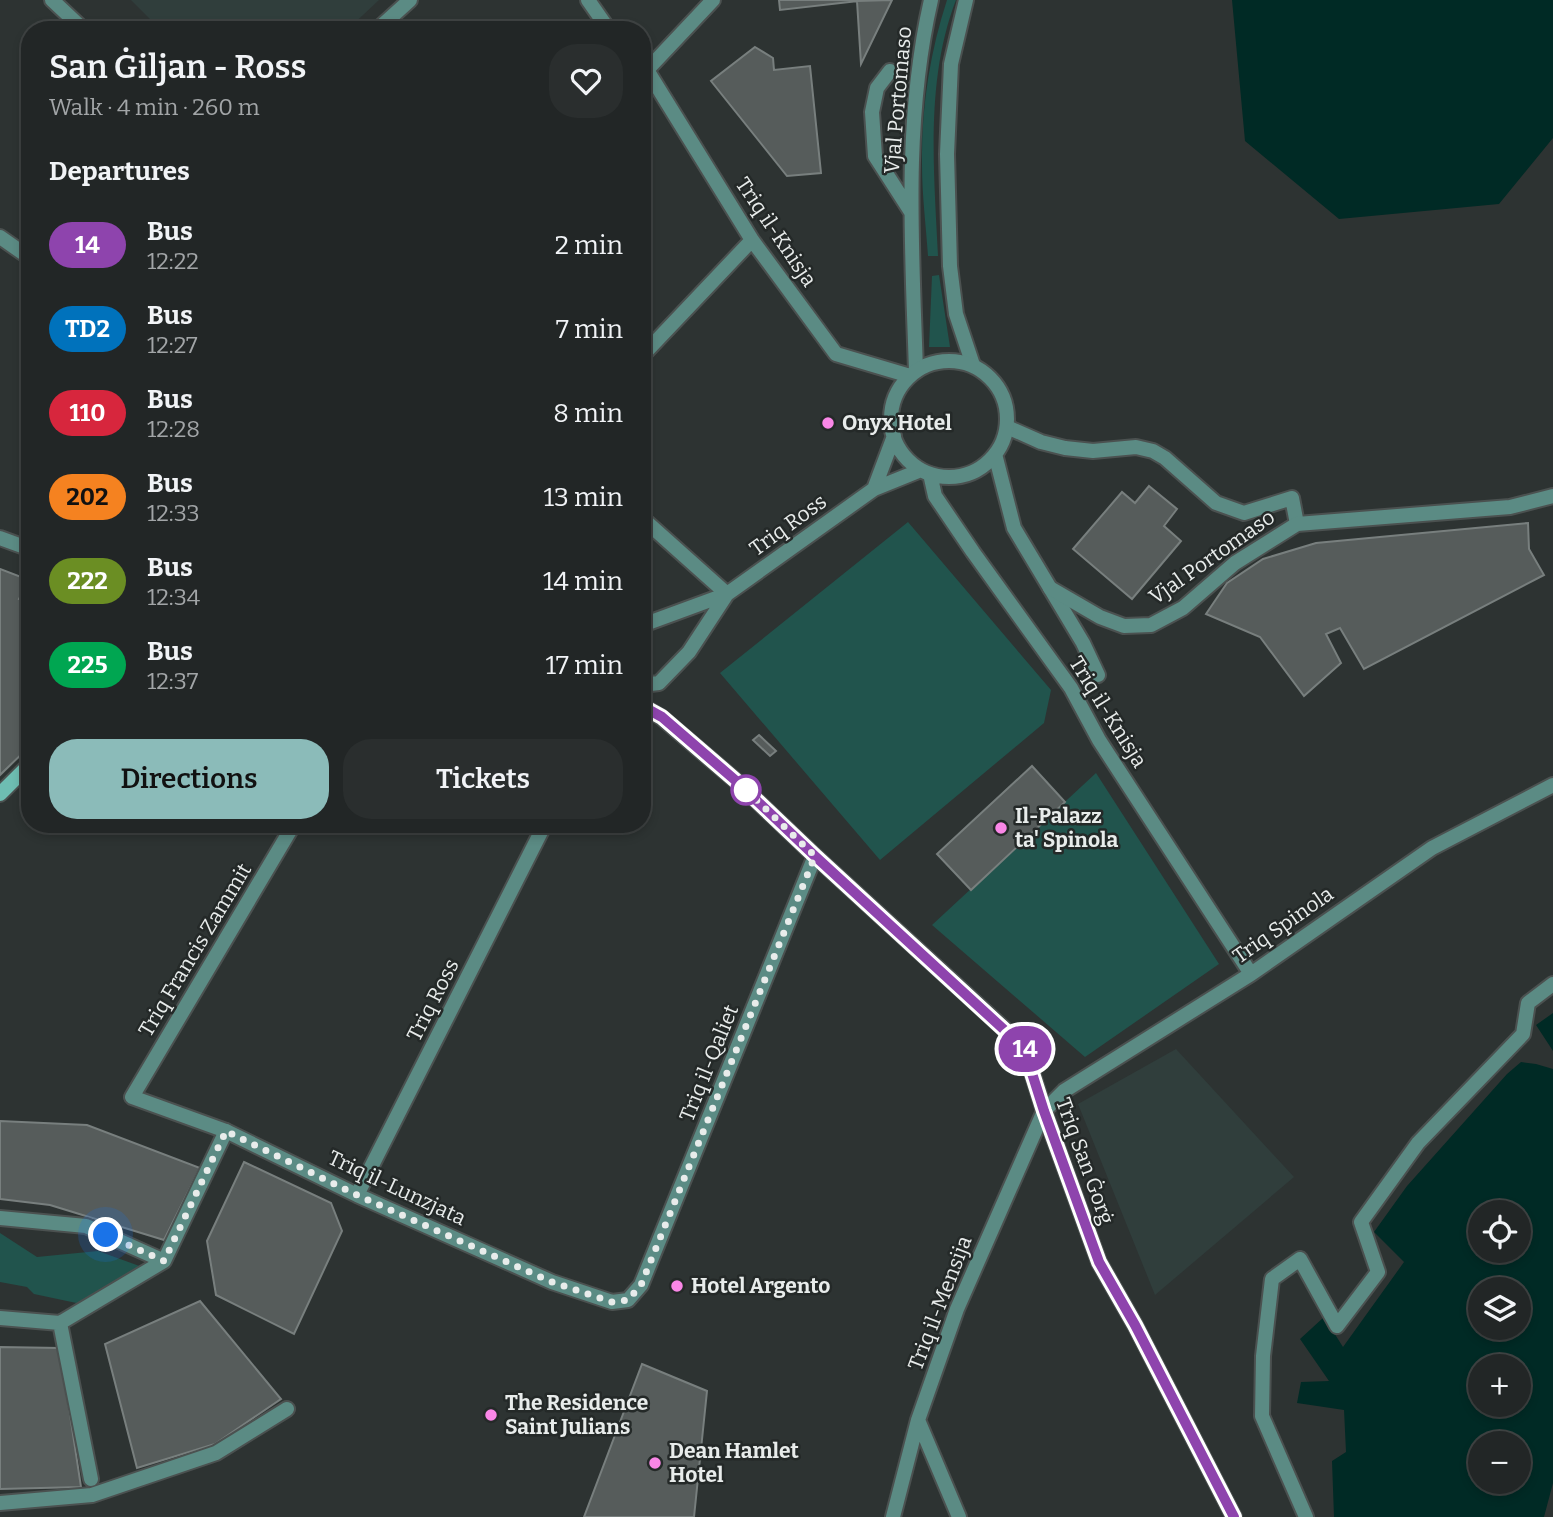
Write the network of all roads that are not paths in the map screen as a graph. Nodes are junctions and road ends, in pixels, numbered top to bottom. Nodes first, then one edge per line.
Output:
1 (410, 0) edge
2 (588, 0) edge
3 (713, 0) edge
4 (931, 0) edge
5 (966, 0) edge
6 (57, 2) edge
7 (75, 21) edge
8 (387, 21) edge
9 (603, 21) edge
10 (651, 62) edge
11 (890, 71) dead end
12 (651, 78) edge
13 (911, 214) junction
14 (0, 237) edge
15 (752, 240) junction
16 (21, 252) edge
17 (651, 347) edge
18 (973, 365) junction
19 (913, 374) junction
20 (1007, 427) junction
21 (894, 436) junction
22 (995, 454) junction
23 (926, 472) junction
24 (873, 489) junction
25 (1553, 496) edge
26 (1297, 524) junction
27 (651, 526) edge
28 (0, 538) edge
29 (21, 546) edge
30 (1049, 588) junction
31 (727, 594) junction
32 (651, 622) edge
33 (1098, 675) dead end
34 (651, 684) edge
35 (651, 711) edge
36 (21, 773) edge
37 (1553, 785) edge
38 (0, 794) edge
39 (288, 833) edge
40 (540, 833) edge
41 (815, 856) junction
42 (1251, 974) junction
43 (1553, 984) edge
44 (132, 1097) joint
45 (1044, 1111) junction
46 (226, 1131) junction
47 (357, 1195) junction
48 (0, 1218) edge
49 (164, 1261) junction
50 (641, 1285) joint
51 (0, 1318) edge
52 (60, 1323) junction
53 (288, 1409) dead end
54 (918, 1420) junction
55 (91, 1479) dead end
56 (0, 1503) edge
57 (893, 1517) edge
58 (959, 1517) edge
59 (1234, 1517) edge
60 (1306, 1517) edge

1 - 8 street
2 - 9 street
3 - 10 street
4 - 13 street, Vjal Portomaso
5 - 18 street
6 - 7 street
11 - 13 street
12 - 15 street, Triq il-Knisja
13 - 19 street, Vjal Portomaso
14 - 16 street
15 - 17 street
15 - 19 street, Triq il-Knisja
18 - 19 street
18 - 20 street
19 - 21 street
20 - 22 street
20 - 26 street
21 - 23 street
21 - 24 street
22 - 23 street
22 - 30 street
23 - 24 street, Triq Ross
23 - 42 street, Triq il-Knisja
24 - 31 street, Triq Ross
25 - 26 street, Vjal Portomaso
26 - 30 street, Vjal Portomaso
27 - 31 street
28 - 29 street
30 - 33 street
31 - 32 street, Triq Ross
31 - 34 street, Triq Ross
35 - 41 main road, Triq San Ġorġ
36 - 38 main road
37 - 42 street, Triq Spinola
39 - 44 street, Triq Francis Zammit
40 - 47 street, Triq Ross
41 - 45 main road, Triq San Ġorġ
41 - 50 street, Triq il-Qaliet
42 - 45 street, Triq Spinola
43 - 60 street
44 - 46 street, Triq il-Lunzjata
45 - 54 street, Triq il-Mensija
45 - 59 main road, Triq San Ġorġ
46 - 47 street, Triq il-Lunzjata
46 - 49 street
47 - 50 street, Triq il-Lunzjata
48 - 49 street
49 - 52 street
51 - 52 street
52 - 55 street
53 - 56 street
54 - 57 street, Triq il-Mensija
54 - 58 street

